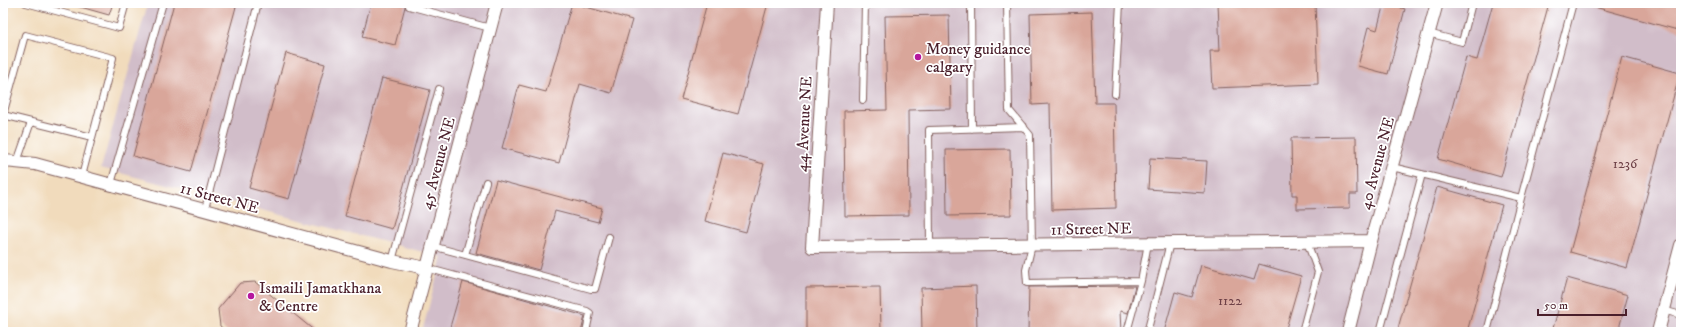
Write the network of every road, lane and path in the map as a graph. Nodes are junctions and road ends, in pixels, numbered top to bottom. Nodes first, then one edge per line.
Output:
1 (26, 3) edge
2 (126, 3) edge
3 (163, 3) edge
4 (258, 3) edge
5 (497, 3) edge
6 (827, 3) edge
7 (865, 3) edge
8 (971, 3) edge
9 (1008, 3) edge
10 (1120, 3) edge
11 (1437, 3) edge
12 (1472, 3) edge
13 (1573, 3) edge
14 (409, 6) dead end
15 (490, 28) junction
16 (1428, 32) junction
17 (439, 89) dead end
18 (1116, 94) dead end
19 (863, 100) dead end
20 (31, 122) junction
21 (1024, 128) junction
22 (972, 129) junction
23 (92, 137) junction
24 (8, 160) edge
25 (1392, 167) junction
26 (1422, 174) junction
27 (82, 176) junction
28 (486, 182) dead end
29 (111, 184) junction
30 (1521, 198) junction
31 (205, 210) junction
32 (609, 237) dead end
33 (1371, 241) junction
34 (1307, 242) junction
35 (1148, 243) junction
36 (1170, 243) junction
37 (1032, 244) junction
38 (1681, 245) edge
39 (432, 246) junction
40 (930, 246) junction
41 (812, 247) joint
42 (465, 255) junction
43 (392, 261) junction
44 (426, 268) junction
45 (1141, 281) junction
46 (1663, 310) junction
47 (1681, 315) edge
48 (1148, 329) dead end
49 (410, 332) edge
50 (586, 332) edge
51 (1127, 332) edge
52 (1302, 332) edge
53 (1348, 332) edge
54 (1380, 332) edge
55 (1487, 332) edge
56 (1658, 332) edge

1 - 2 lane
3 - 29 lane
4 - 31 lane
5 - 15 street, 45 Avenue NE
6 - 41 street, 44 Avenue NE
7 - 19 lane
8 - 22 lane
9 - 21 lane
10 - 18 lane
11 - 16 street, 40 Avenue NE
12 - 16 lane
13 - 30 lane
14 - 15 lane
15 - 39 street, 45 Avenue NE
16 - 25 street, 40 Avenue NE
17 - 43 lane
20 - 23 lane
20 - 23 lane
20 - 24 lane
21 - 22 lane
21 - 37 lane
22 - 40 lane
23 - 27 lane
24 - 27 street, 11 Street NE
25 - 26 lane
25 - 33 street, 40 Avenue NE
26 - 30 lane
26 - 54 lane
27 - 29 street, 11 Street NE
28 - 42 lane
29 - 31 street, 11 Street NE
30 - 55 lane
31 - 43 street, 11 Street NE
32 - 42 lane
33 - 34 street, 11 Street NE
33 - 53 street, 40 Avenue NE
34 - 36 street, 11 Street NE
34 - 52 lane
35 - 36 street, 11 Street NE
35 - 37 street, 11 Street NE
35 - 45 lane
36 - 48 lane
37 - 40 street, 11 Street NE
37 - 45 lane
38 - 46 street
39 - 42 lane
39 - 44 street, 45 Avenue NE
40 - 41 street, 11 Street NE
43 - 44 street, 11 Street NE
44 - 49 street, 45 Avenue NE
44 - 50 lane
45 - 51 lane
46 - 47 lane
46 - 56 street

